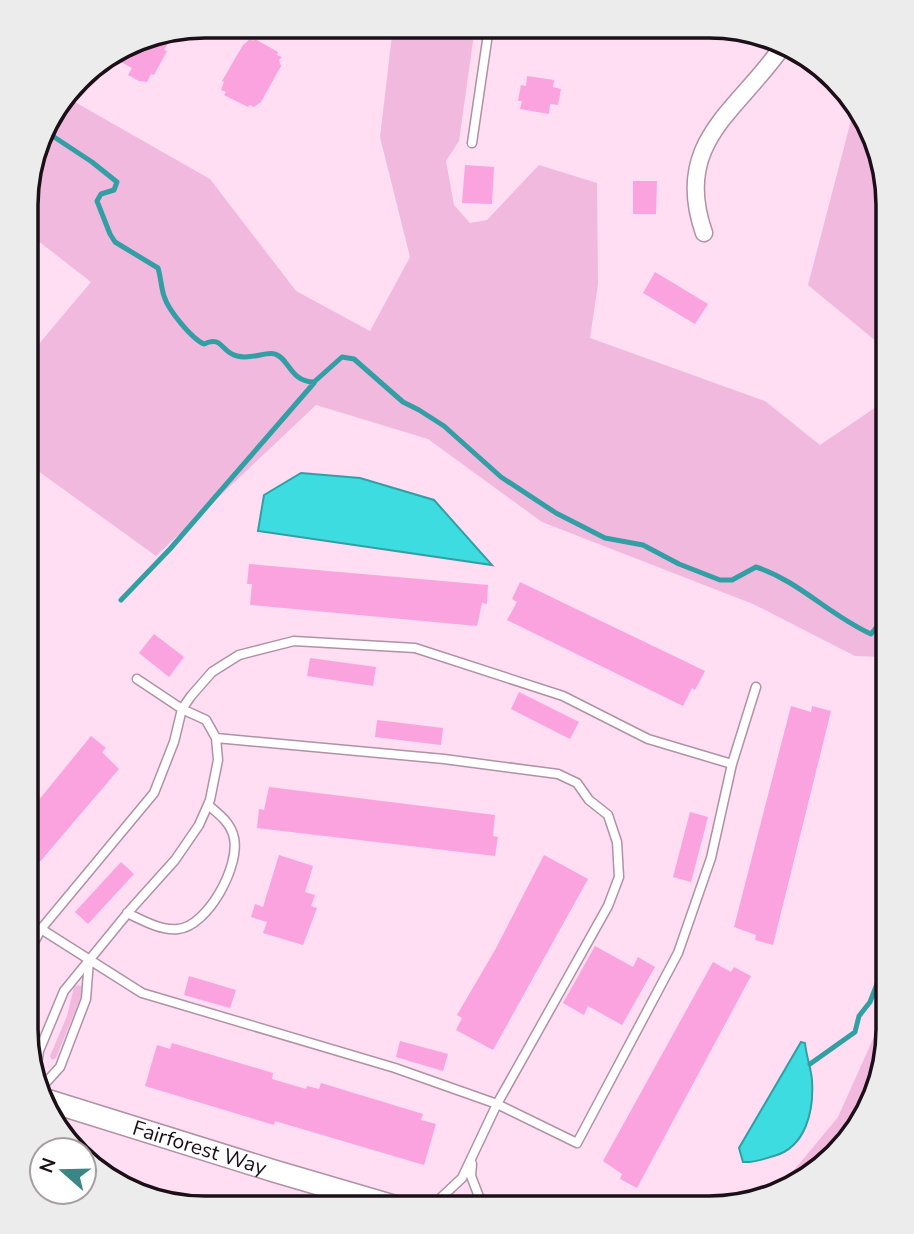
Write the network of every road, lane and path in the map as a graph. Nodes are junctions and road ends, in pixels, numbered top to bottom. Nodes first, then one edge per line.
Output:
1 (487, 38) edge
2 (778, 54) edge
3 (472, 143) dead end
4 (704, 233) dead end
5 (137, 679) dead end
6 (756, 687) dead end
7 (182, 709) junction
8 (216, 738) junction
9 (732, 764) junction
10 (208, 805) junction
11 (127, 913) junction
12 (41, 929) junction
13 (38, 935) edge
14 (89, 960) junction
15 (40, 1049) edge
16 (47, 1081) edge
17 (57, 1103) edge
18 (497, 1104) junction
19 (472, 1157) junction
20 (361, 1196) edge
21 (443, 1196) edge
22 (479, 1196) edge

1 - 3 lane
2 - 4 street
5 - 7 lane
6 - 9 lane
7 - 8 lane
7 - 9 lane
7 - 12 lane
8 - 10 lane
8 - 18 lane
9 - 18 lane
10 - 11 lane
10 - 11 lane
11 - 14 lane
12 - 13 lane
12 - 14 lane
14 - 15 lane
14 - 16 lane
14 - 18 lane
17 - 20 main road, Fairforest Way
18 - 19 lane
19 - 21 lane
19 - 22 lane

